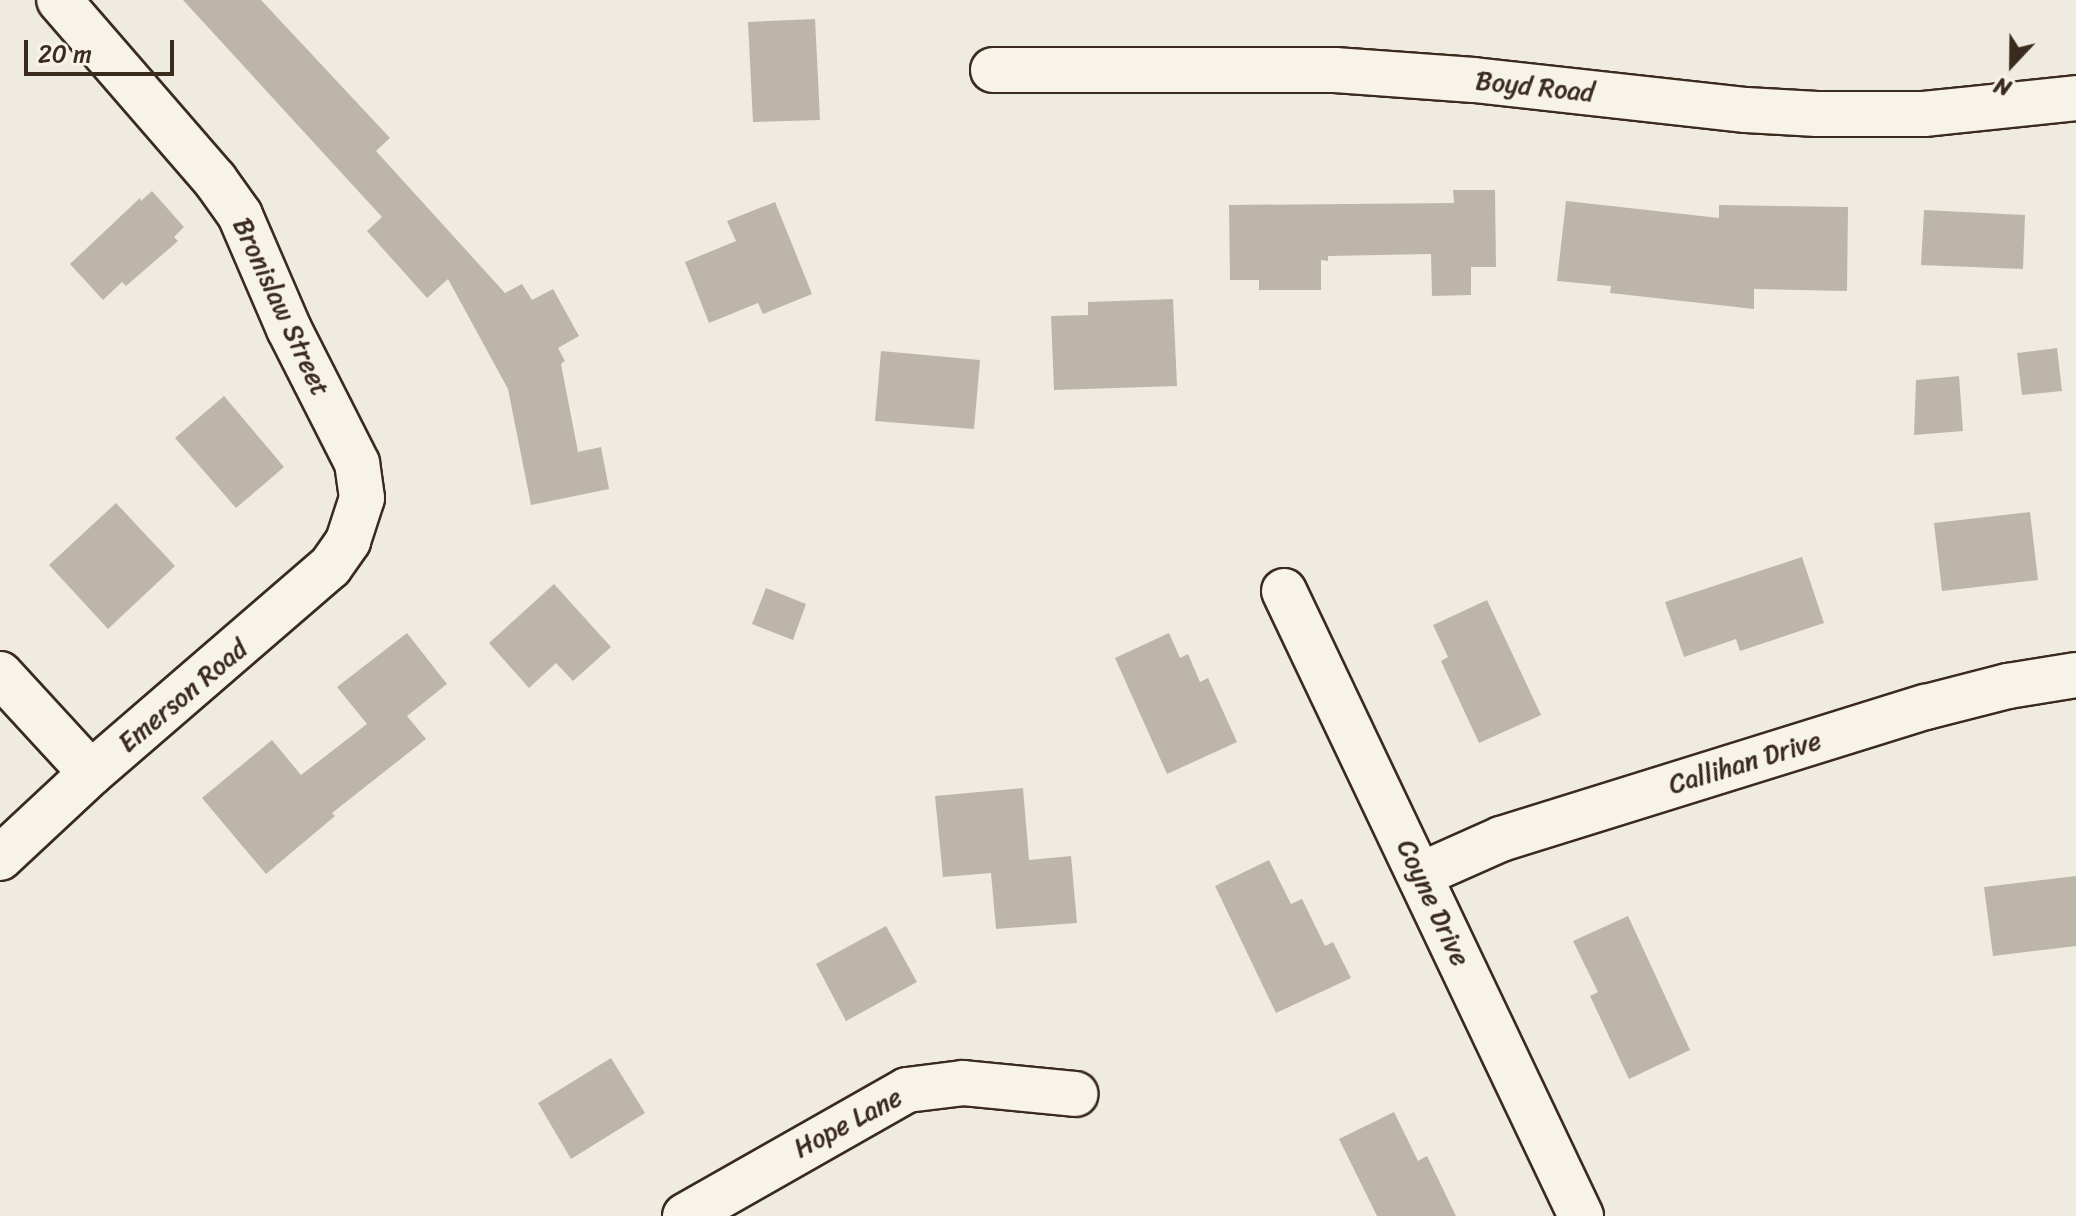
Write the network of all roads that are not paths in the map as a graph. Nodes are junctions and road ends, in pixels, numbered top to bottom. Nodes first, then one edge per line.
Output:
1 (59, 0) edge
2 (993, 70) dead end
3 (2076, 98) edge
4 (355, 525) joint
5 (1284, 591) dead end
6 (0, 674) edge
7 (2076, 675) edge
8 (91, 773) junction
9 (0, 858) edge
10 (1420, 875) junction
11 (1075, 1094) dead end
12 (685, 1216) edge
13 (1581, 1216) edge

1 - 4 street, Bronislaw Street
2 - 3 street, Boyd Road
4 - 8 street, Emerson Road
5 - 10 street, Coyne Drive
6 - 8 street
7 - 10 street, Callihan Drive
8 - 9 street, Emerson Road
10 - 13 street, Coyne Drive
11 - 12 street, Hope Lane

